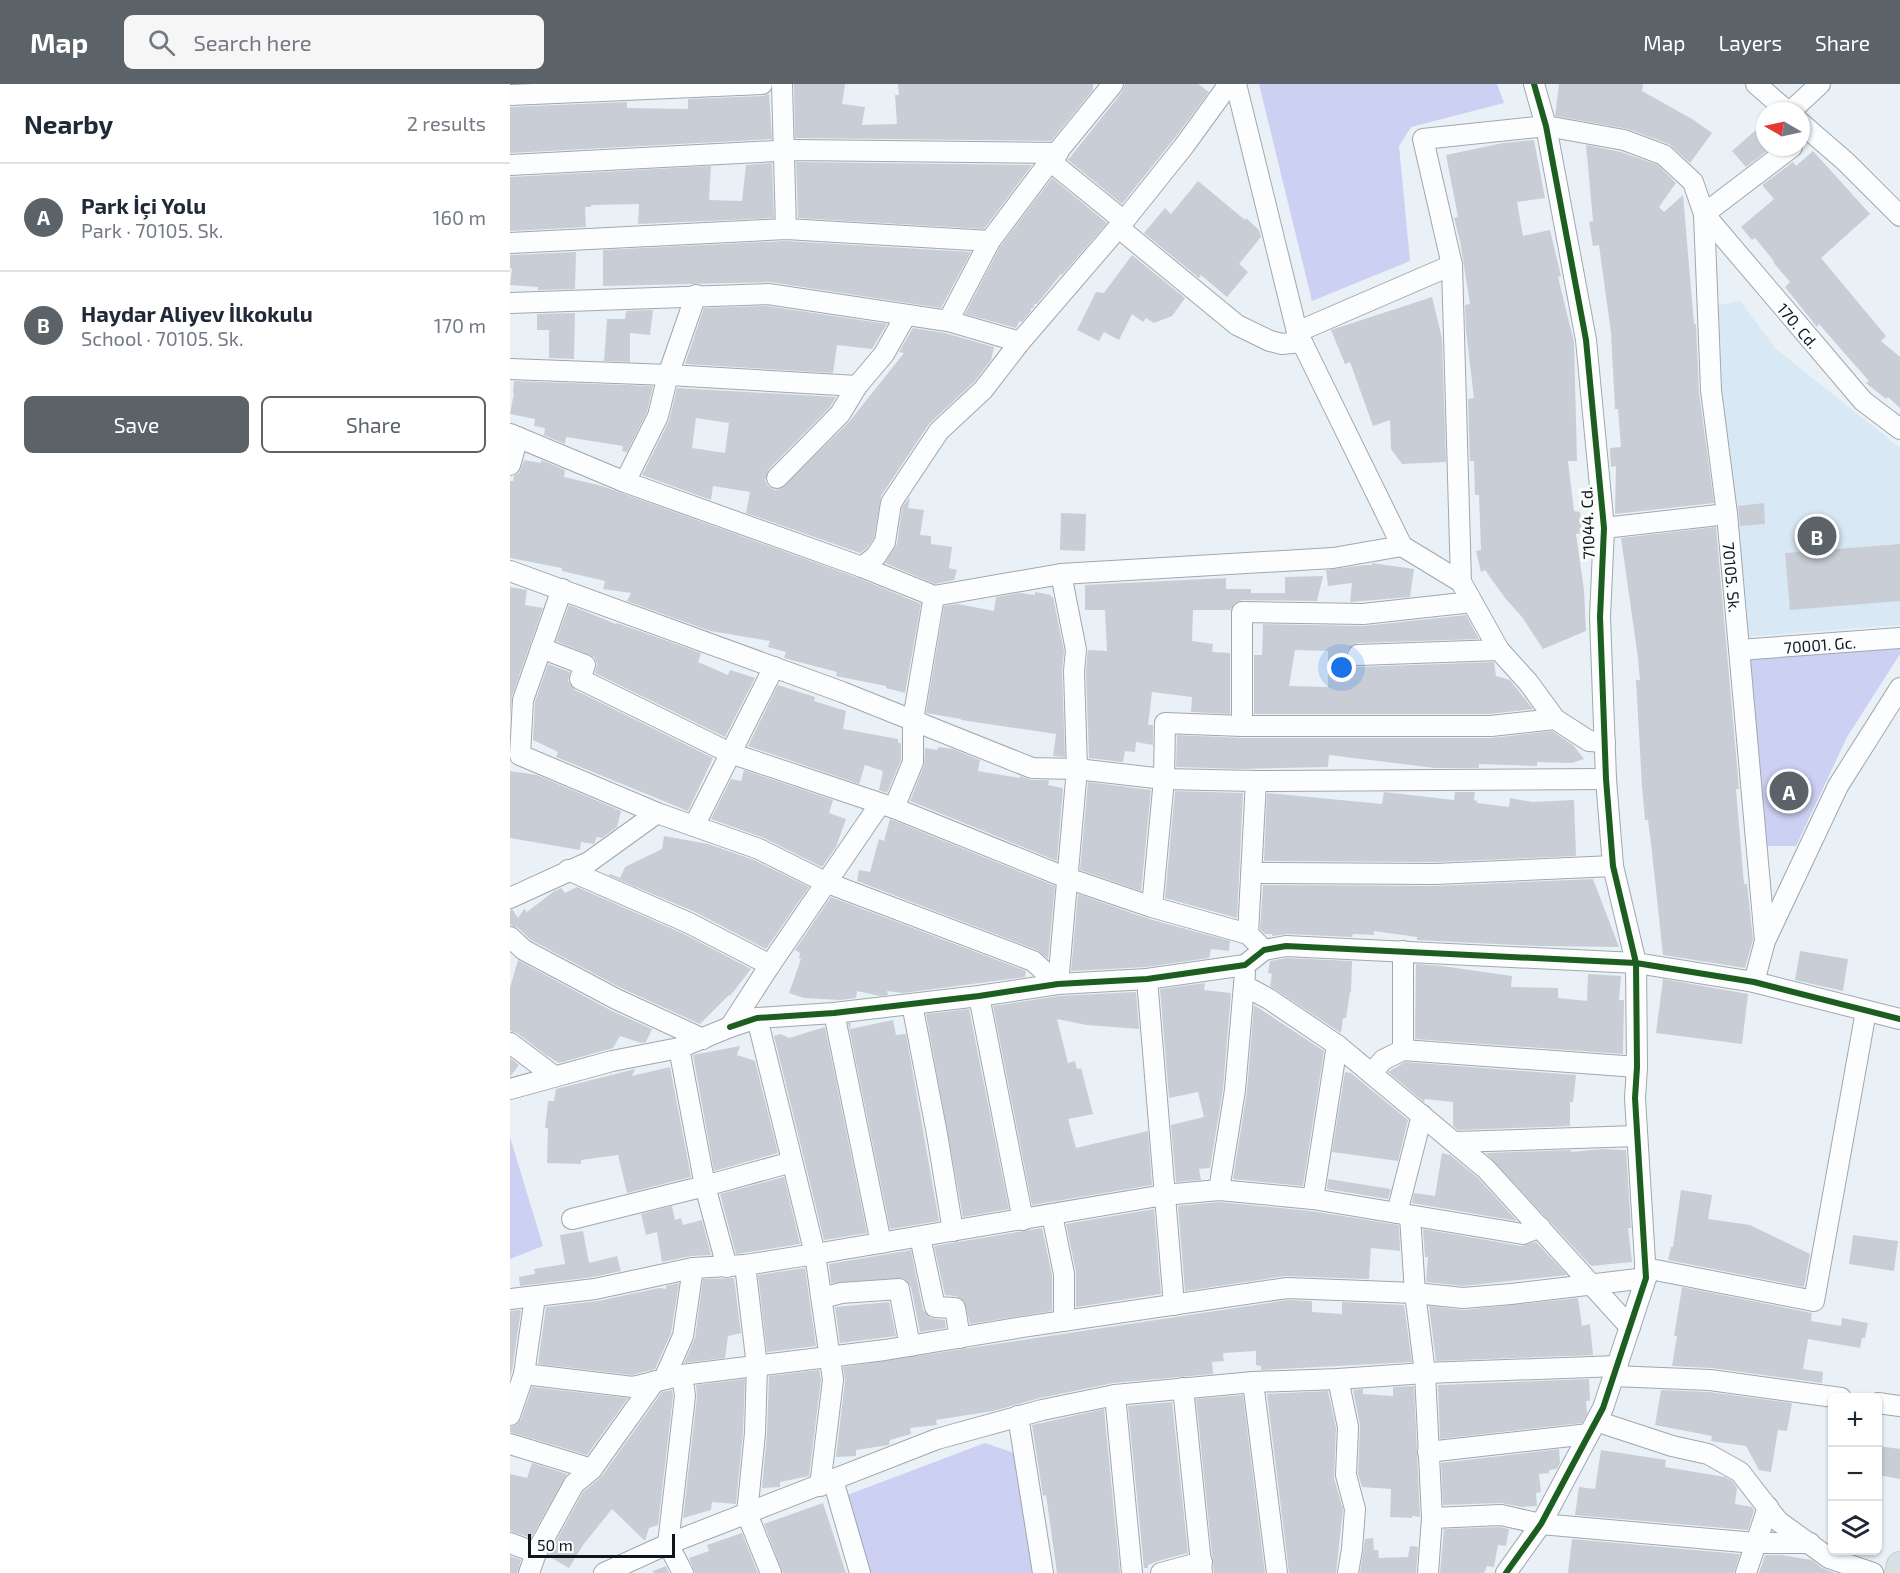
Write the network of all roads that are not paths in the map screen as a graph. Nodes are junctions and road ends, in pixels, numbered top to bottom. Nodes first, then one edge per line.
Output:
1 (762, 84) edge
2 (781, 84) edge
3 (1113, 84) edge
4 (1229, 84) edge
5 (1236, 84) edge
6 (1534, 84) edge
7 (1756, 84) edge
8 (1820, 84) edge
9 (510, 95) edge
10 (1778, 102) edge
11 (1799, 102) edge
12 (1546, 126) junction
13 (1810, 136) edge
14 (784, 151) junction
15 (1780, 156) edge
16 (1054, 157) junction
17 (510, 165) edge
18 (1704, 213) junction
19 (1900, 216) edge
20 (1121, 224) junction
21 (786, 229) junction
22 (990, 241) junction
23 (510, 243) edge
24 (1452, 265) junction
25 (696, 295) junction
26 (510, 303) edge
27 (906, 315) junction
28 (948, 321) junction
29 (1300, 337) junction
30 (1020, 342) junction
31 (510, 369) edge
32 (668, 375) junction
33 (857, 386) junction
34 (1900, 429) edge
35 (514, 436) edge
36 (510, 465) edge
37 (777, 478) dead end
38 (625, 482) junction
39 (1727, 514) junction
40 (1604, 528) junction
41 (1402, 546) junction
42 (862, 567) junction
43 (510, 571) edge
44 (1061, 574) junction
45 (1461, 582) junction
46 (561, 589) junction
47 (934, 596) junction
48 (1472, 602) junction
49 (1900, 638) edge
50 (542, 648) junction
51 (1499, 650) junction
52 (1739, 650) junction
53 (1358, 654) dead end
54 (774, 667) junction
55 (1900, 687) edge
56 (1555, 719) junction
57 (914, 720) junction
58 (1242, 726) junction
59 (1605, 742) junction
60 (730, 753) junction
61 (515, 755) edge
62 (1077, 769) junction
63 (1164, 779) junction
64 (1606, 779) junction
65 (1256, 781) junction
66 (887, 806) junction
67 (657, 813) junction
68 (694, 826) junction
69 (1613, 866) junction
70 (568, 870) junction
71 (1252, 873) junction
72 (1067, 878) junction
73 (825, 882) junction
74 (510, 898) edge
75 (1152, 907) junction
76 (1248, 934) junction
77 (510, 937) edge
78 (1765, 941) junction
79 (1264, 950) junction
80 (1403, 951) junction
81 (1635, 963) junction
82 (770, 965) junction
83 (1245, 965) junction
84 (1148, 979) junction
85 (1754, 982) junction
86 (1058, 984) junction
87 (1245, 986) junction
88 (979, 996) junction
89 (912, 1004) junction
90 (1866, 1011) junction
91 (834, 1013) junction
92 (757, 1018) junction
93 (1900, 1019) edge
94 (730, 1027) junction
95 (703, 1039) junction
96 (510, 1043) edge
97 (1337, 1045) junction
98 (678, 1048) junction
99 (1402, 1050) junction
100 (1636, 1067) junction
101 (1372, 1073) junction
102 (554, 1076) junction
103 (510, 1089) edge
104 (1422, 1114) junction
105 (1637, 1136) junction
106 (1455, 1142) junction
107 (792, 1162) junction
108 (705, 1186) junction
109 (1219, 1190) junction
110 (1164, 1195) junction
111 (1313, 1198) junction
112 (1052, 1215) junction
113 (1403, 1215) junction
114 (572, 1219) dead end
115 (1023, 1220) junction
116 (1540, 1227) junction
117 (953, 1231) junction
118 (920, 1237) junction
119 (881, 1242) junction
120 (815, 1254) junction
121 (736, 1266) junction
122 (693, 1268) junction
123 (1645, 1273) junction
124 (1593, 1285) junction
125 (1415, 1293) junction
126 (535, 1297) junction
127 (822, 1298) junction
128 (510, 1299) edge
129 (1174, 1305) junction
130 (1064, 1322) junction
131 (1630, 1327) junction
132 (960, 1338) junction
133 (910, 1346) junction
134 (829, 1357) junction
135 (757, 1366) junction
136 (1616, 1371) junction
137 (1425, 1373) junction
138 (524, 1374) junction
139 (667, 1378) junction
140 (1338, 1379) junction
141 (1253, 1382) junction
142 (1183, 1388) junction
143 (1115, 1395) junction
144 (1828, 1396) edge
145 (1882, 1404) edge
146 (1900, 1406) edge
147 (510, 1415) edge
148 (1018, 1416) junction
149 (1592, 1427) junction
150 (510, 1444) edge
151 (1428, 1452) junction
152 (592, 1469) junction
153 (826, 1483) junction
154 (1767, 1507) junction
155 (747, 1514) junction
156 (1432, 1518) junction
157 (1541, 1524) junction
158 (510, 1543) edge
159 (1810, 1543) junction
160 (668, 1544) junction
161 (1755, 1544) junction
162 (536, 1553) junction
163 (1900, 1564) edge
164 (1827, 1565) edge
165 (1202, 1568) edge
166 (529, 1573) edge
167 (604, 1573) edge
168 (683, 1573) edge
169 (771, 1573) edge
170 (860, 1573) edge
171 (1042, 1573) edge
172 (1132, 1573) edge
173 (1161, 1573) edge
174 (1277, 1573) edge
175 (1348, 1573) edge
176 (1428, 1573) edge
177 (1506, 1573) edge
178 (1746, 1573) edge
179 (1873, 1573) edge
180 (1898, 1573) edge

1 - 9 street
2 - 14 street
3 - 16 street
4 - 20 street
5 - 29 street
6 - 12 street, 71044. Cd.
7 - 10 street
8 - 11 street
12 - 18 street
12 - 24 street
12 - 40 street, 71044. Cd.
13 - 19 street
14 - 16 street
14 - 17 street
14 - 21 street
15 - 18 street
16 - 20 street
16 - 22 street
18 - 34 street, 170. Cd.
18 - 39 street, 70105. Sk.
20 - 29 street
20 - 30 street
21 - 22 street
21 - 23 street
22 - 28 street
24 - 29 street
24 - 45 street
25 - 26 street
25 - 27 street
25 - 32 street
27 - 28 street
27 - 33 street
28 - 30 street
29 - 41 street
30 - 42 street
31 - 32 street
32 - 33 street
32 - 38 street
33 - 37 street
35 - 36 street
35 - 38 street
38 - 42 street
39 - 40 street
39 - 52 street, 70105. Sk.
40 - 59 street, 71044. Cd.
41 - 44 street
41 - 45 street
42 - 47 street
43 - 46 street
44 - 47 street
44 - 62 street
45 - 48 street
46 - 50 street
46 - 54 street
47 - 57 street
48 - 51 street
48 - 58 street
49 - 52 street, 70001. Gc.
50 - 60 street
50 - 61 street
51 - 53 street
51 - 56 street
52 - 78 street, 70105. Sk.
54 - 57 street
54 - 60 street
55 - 78 street
56 - 58 street
56 - 59 street
57 - 62 street
57 - 66 street
58 - 63 street
59 - 64 street, 71044. Cd.
60 - 66 street
60 - 68 street
61 - 67 street
62 - 63 street
62 - 72 street
63 - 65 street
63 - 75 street
64 - 65 street
64 - 69 street, 71044. Cd.
65 - 71 street
66 - 72 street
66 - 73 street
67 - 68 street
67 - 70 street
68 - 73 street
69 - 71 street
69 - 81 street, 71044. Cd.
70 - 74 street
70 - 82 street
71 - 76 street
72 - 75 street
72 - 86 street
73 - 82 street
73 - 86 street
75 - 76 street
76 - 79 street
77 - 95 street
78 - 85 street
79 - 80 street
79 - 83 street
80 - 81 street
80 - 99 street
81 - 85 street
81 - 100 street, 71044. Cd.
82 - 94 street
83 - 84 street
83 - 87 street
84 - 86 street
84 - 110 street
85 - 90 street
86 - 88 street
87 - 97 street
87 - 109 street
88 - 89 street
88 - 115 street
89 - 91 street
89 - 117 street
90 - 93 street
90 - 123 street
91 - 92 street
91 - 119 street
92 - 94 street
92 - 107 street
94 - 95 street
95 - 98 street
96 - 102 street
97 - 101 street
97 - 111 street
98 - 102 street
98 - 108 street
99 - 100 street
99 - 101 street
100 - 105 street, 71044. Cd.
101 - 104 street
102 - 103 street
104 - 106 street
104 - 113 street
105 - 106 street
105 - 123 street, 71044. Cd.
106 - 116 street
107 - 108 street
107 - 120 street
108 - 114 street
108 - 121 street
109 - 110 street
109 - 111 street
110 - 112 street
110 - 129 street
111 - 113 street
112 - 115 street
112 - 130 street
113 - 116 street
113 - 125 street
115 - 117 street
116 - 124 street
117 - 118 street
118 - 119 street
118 - 132 street
119 - 120 street
120 - 121 street
120 - 127 street
121 - 122 street
121 - 135 street
122 - 126 street
122 - 139 street
123 - 124 street
123 - 131 street
124 - 125 street
124 - 131 street
125 - 129 street
125 - 137 street
126 - 128 street
126 - 138 street
127 - 133 street
127 - 134 street
129 - 130 street
130 - 132 street
131 - 136 street
132 - 133 street
133 - 134 street
134 - 135 street
134 - 153 street
135 - 139 street
135 - 155 street
136 - 137 street
136 - 144 street
136 - 149 street
137 - 140 street
137 - 151 street
138 - 139 street
138 - 147 street
139 - 152 street
139 - 160 street
140 - 141 street
140 - 175 street
141 - 142 street
141 - 174 street
142 - 143 street
142 - 165 street
143 - 148 street
143 - 172 street
145 - 146 street
148 - 153 street
148 - 171 street
149 - 151 street
149 - 154 street
149 - 157 street
150 - 152 street
151 - 156 street
152 - 162 street
153 - 155 street
153 - 170 street
154 - 159 street
154 - 161 street
155 - 160 street
155 - 169 street
156 - 157 street
156 - 176 street
157 - 161 street
157 - 177 street
158 - 162 street
159 - 161 street
159 - 164 street
160 - 167 street
160 - 168 street
161 - 178 street
162 - 166 street
163 - 180 main road
164 - 179 street
165 - 173 street

